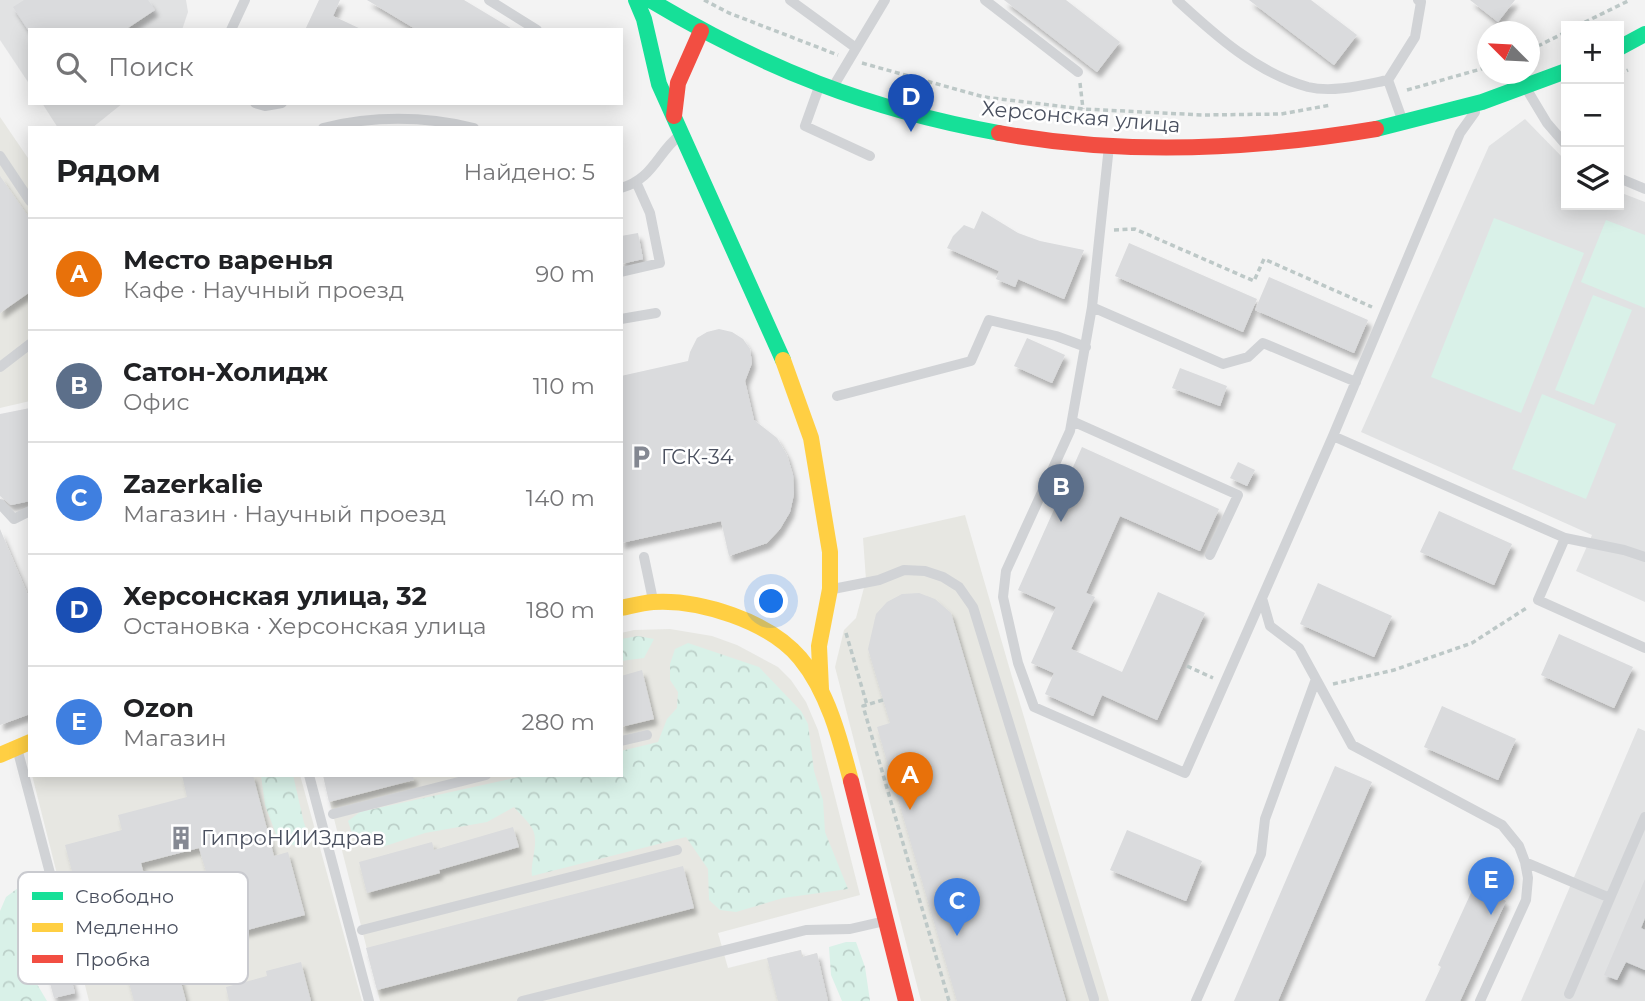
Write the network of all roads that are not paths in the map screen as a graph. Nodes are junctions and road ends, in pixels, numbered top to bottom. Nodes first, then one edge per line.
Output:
1 (245, 0) edge
2 (489, 0) edge
3 (636, 0) edge
4 (650, 0) edge
5 (790, 0) edge
6 (885, 0) edge
7 (985, 0) edge
8 (1177, 0) edge
9 (1418, 0) edge
10 (232, 28) edge
11 (534, 28) edge
12 (701, 31) junction
13 (1645, 34) edge
14 (1624, 45) edge
15 (856, 48) junction
16 (1079, 72) road end
17 (1561, 73) edge
18 (1388, 79) junction
19 (825, 87) junction
20 (1526, 88) junction
21 (1486, 102) junction
22 (1404, 124) junction
23 (331, 126) edge
24 (464, 126) edge
25 (677, 127) junction
26 (1561, 139) edge
27 (1109, 145) junction
28 (0, 156) edge
29 (870, 156) dead end
30 (1624, 180) edge
31 (636, 184) junction
32 (623, 187) edge
33 (1645, 189) edge
34 (28, 198) edge
35 (623, 272) edge
36 (1092, 307) junction
37 (656, 313) dead end
38 (623, 319) edge
39 (28, 346) edge
40 (1086, 347) junction
41 (0, 367) edge
42 (1356, 382) junction
43 (837, 396) dead end
44 (1072, 421) junction
45 (1333, 436) junction
46 (0, 504) edge
47 (28, 512) edge
48 (1566, 538) junction
49 (1210, 555) dead end
50 (644, 557) dead end
51 (1645, 557) edge
52 (830, 589) junction
53 (1262, 598) junction
54 (653, 602) junction
55 (623, 608) edge
56 (825, 614) junction
57 (778, 639) junction
58 (1645, 648) edge
59 (1318, 683) junction
60 (821, 689) junction
61 (647, 734) dead end
62 (623, 740) edge
63 (24, 745) edge
64 (0, 755) edge
65 (28, 764) edge
66 (31, 777) edge
67 (310, 777) edge
68 (478, 777) edge
69 (332, 814) dead end
70 (1645, 817) edge
71 (677, 850) dead end
72 (1525, 862) junction
73 (51, 872) edge
74 (1611, 898) junction
75 (885, 920) junction
76 (362, 930) dead end
77 (1569, 994) dead end
78 (1094, 999) dead end
79 (1482, 1000) edge
80 (369, 1001) edge
81 (522, 1001) edge
82 (906, 1001) edge
83 (1196, 1001) edge

1 - 10 lane
2 - 11 lane
3 - 25 street
4 - 12 street, Херсонская улица
5 - 15 lane
6 - 15 lane
7 - 16 lane
8 - 18 lane
9 - 18 lane
12 - 19 street, Херсонская улица
12 - 25 street
13 - 14 street
15 - 19 lane
17 - 20 street, Херсонская улица
18 - 22 lane
19 - 27 street, Херсонская улица
19 - 29 lane
20 - 21 street, Херсонская улица
20 - 26 lane
21 - 22 street, Херсонская улица
21 - 42 lane
22 - 27 street, Херсонская улица
23 - 24 lane
25 - 31 lane
25 - 52 street
27 - 36 lane
28 - 34 lane
30 - 33 lane
31 - 32 lane
31 - 35 lane
36 - 40 lane
36 - 42 lane
37 - 38 lane
39 - 41 lane
40 - 43 lane
40 - 44 lane
42 - 45 lane
44 - 49 lane
44 - 53 lane
45 - 48 lane
45 - 53 lane
46 - 47 lane
48 - 51 lane
48 - 58 lane
50 - 54 lane
52 - 56 street
52 - 78 lane
53 - 59 lane
54 - 55 street
54 - 57 street
56 - 57 street
56 - 60 street
57 - 60 street
59 - 72 lane
59 - 83 lane
60 - 75 street
61 - 62 lane
63 - 64 street
63 - 65 lane
66 - 73 lane
67 - 80 lane
68 - 69 lane
70 - 74 lane
71 - 76 lane
72 - 74 lane
72 - 79 lane
74 - 77 lane
75 - 81 lane
75 - 82 street

